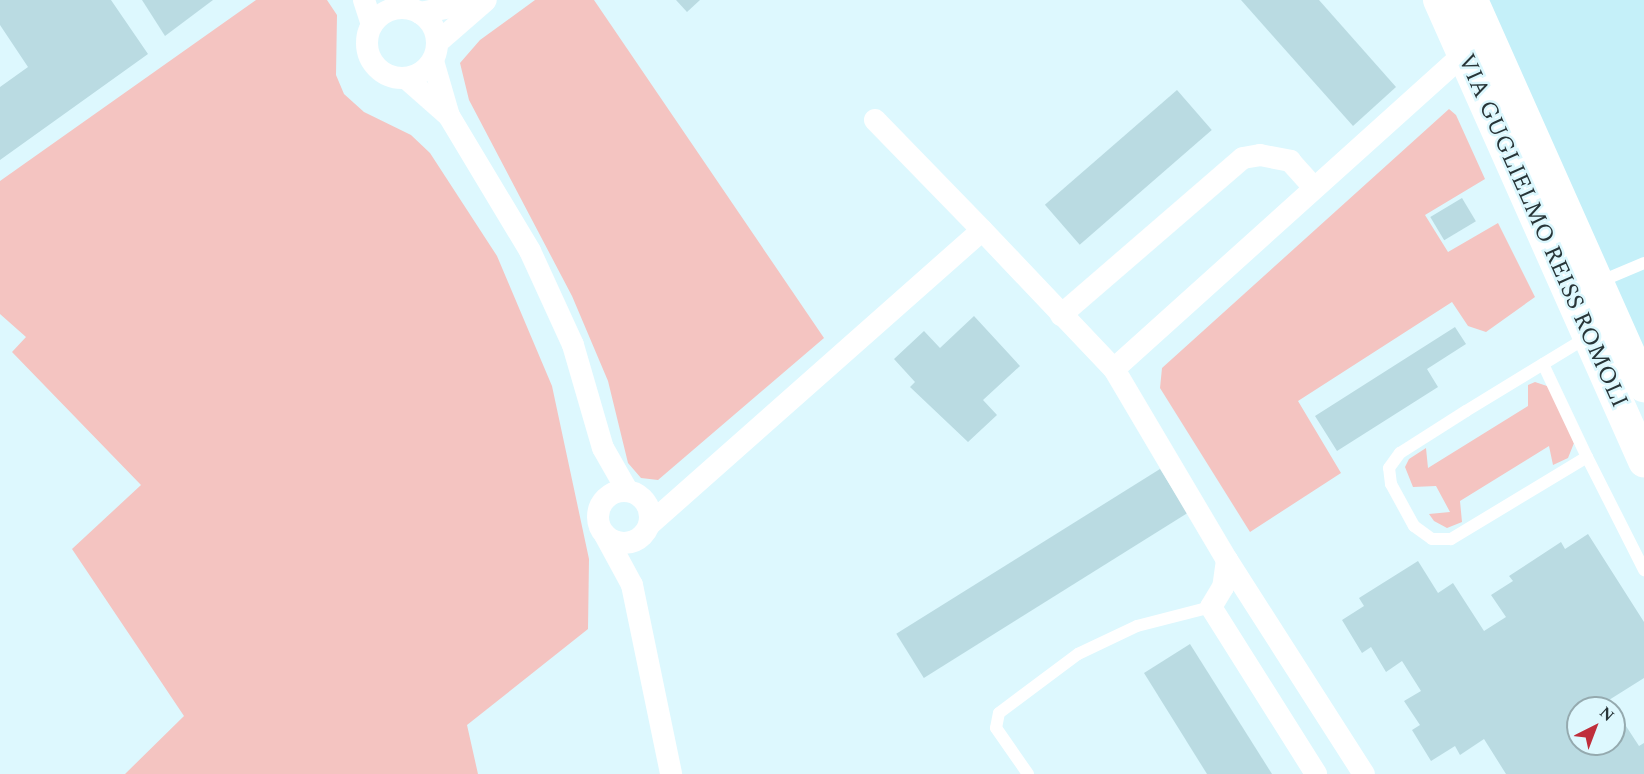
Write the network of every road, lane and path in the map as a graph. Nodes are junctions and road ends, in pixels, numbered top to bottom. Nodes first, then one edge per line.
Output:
1 (364, 0) edge
2 (486, 0) edge
3 (1439, 0) edge
4 (1472, 0) edge
5 (405, 7) edge
6 (372, 25) junction
7 (1487, 33) junction
8 (435, 52) junction
9 (1464, 54) junction
10 (407, 79) junction
11 (449, 116) junction
12 (875, 120) dead end
13 (1314, 188) junction
14 (982, 230) junction
15 (1644, 263) edge
16 (1584, 289) junction
17 (1061, 315) junction
18 (1602, 328) junction
19 (1543, 364) junction
20 (1114, 369) junction
21 (1644, 386) edge
22 (603, 448) junction
23 (1587, 457) junction
24 (1644, 461) edge
25 (692, 489) junction
26 (635, 495) junction
27 (604, 500) junction
28 (646, 530) junction
29 (604, 535) junction
30 (1227, 560) junction
31 (1644, 570) edge
32 (632, 585) junction
33 (1210, 607) junction
34 (671, 774) edge
35 (1028, 774) edge
36 (1316, 774) edge
37 (1364, 774) edge

1 - 6 street
2 - 5 street
2 - 8 street
3 - 9 main road, VIA GUGLIELMO REISS ROMOLI
4 - 7 main road, VIA GUGLIELMO REISS ROMOLI
5 - 6 street
5 - 8 street
6 - 10 street
7 - 9 street
7 - 16 main road, VIA GUGLIELMO REISS ROMOLI
8 - 10 street
8 - 11 street
9 - 13 street
9 - 16 main road, VIA GUGLIELMO REISS ROMOLI
10 - 11 street
11 - 22 street
12 - 14 street
13 - 17 street
13 - 20 street
14 - 17 street
14 - 25 street
15 - 16 lane
16 - 18 main road, VIA GUGLIELMO REISS ROMOLI
17 - 20 street
18 - 19 lane
18 - 21 main road, VIA GUGLIELMO REISS ROMOLI
18 - 24 main road, VIA GUGLIELMO REISS ROMOLI
19 - 23 lane
19 - 23 lane
20 - 30 street
22 - 26 street
22 - 27 street
23 - 31 lane
25 - 26 street
25 - 28 street
26 - 27 street
26 - 28 street
27 - 29 street
28 - 29 street
28 - 32 street
29 - 32 street
30 - 33 street
30 - 37 street
32 - 34 street
33 - 35 lane
33 - 36 street

